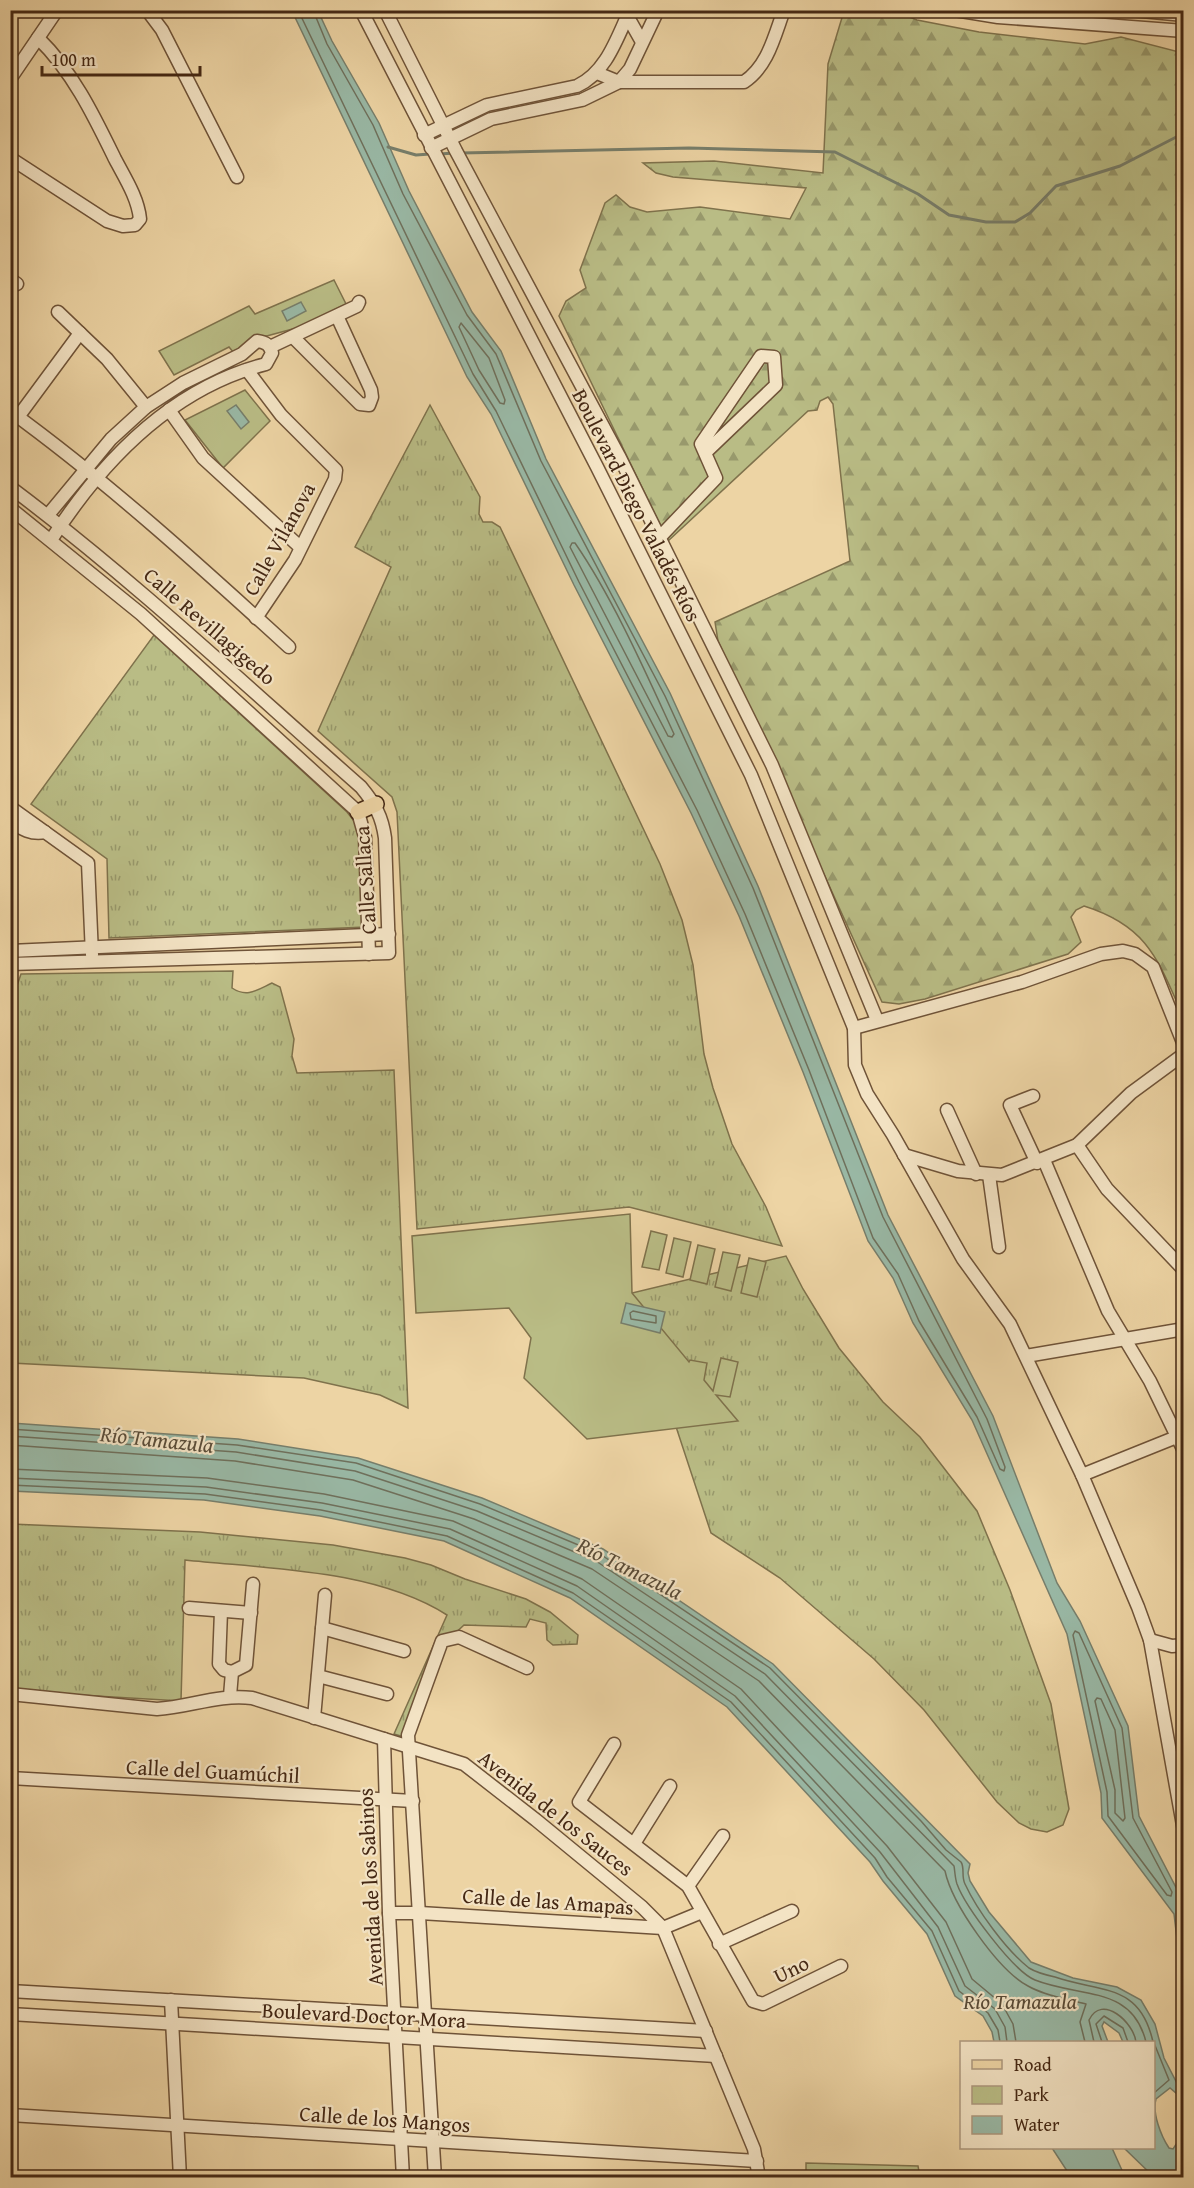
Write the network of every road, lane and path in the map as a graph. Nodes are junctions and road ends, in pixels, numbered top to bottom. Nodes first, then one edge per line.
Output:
1 (57, 10) edge
2 (147, 10) edge
3 (361, 10) edge
4 (385, 10) edge
5 (658, 10) edge
6 (784, 10) edge
7 (955, 10) edge
8 (1131, 10) edge
9 (627, 12) edge
10 (1184, 15) edge
11 (1184, 31) edge
12 (38, 38) junction
13 (642, 42) junction
14 (597, 73) junction
15 (10, 79) edge
16 (619, 82) junction
17 (487, 105) junction
18 (491, 119) junction
19 (444, 125) junction
20 (424, 135) junction
21 (450, 138) junction
22 (431, 148) junction
23 (10, 158) edge
24 (237, 177) dead end
25 (359, 303) dead end
26 (58, 312) dead end
27 (337, 316) junction
28 (80, 333) junction
29 (293, 337) junction
30 (270, 347) junction
31 (247, 370) junction
32 (183, 383) junction
33 (190, 397) junction
34 (146, 407) junction
35 (169, 410) junction
36 (14, 414) edge
37 (705, 453) junction
38 (85, 468) junction
39 (97, 479) junction
40 (10, 487) edge
41 (10, 508) edge
42 (48, 515) junction
43 (61, 525) junction
44 (659, 538) junction
45 (51, 540) junction
46 (300, 547) junction
47 (256, 618) junction
48 (289, 647) dead end
49 (375, 804) junction
50 (10, 807) edge
51 (358, 812) junction
52 (10, 821) edge
53 (45, 832) junction
54 (369, 934) junction
55 (389, 934) junction
56 (93, 948) junction
57 (10, 951) edge
58 (369, 954) junction
59 (10, 964) edge
60 (92, 964) junction
61 (877, 1020) junction
62 (854, 1028) junction
63 (1184, 1045) edge
64 (1184, 1054) edge
65 (1033, 1096) dead end
66 (946, 1110) dead end
67 (1077, 1145) junction
68 (904, 1155) junction
69 (1040, 1161) junction
70 (983, 1175) junction
71 (999, 1247) dead end
72 (1184, 1270) edge
73 (1184, 1329) edge
74 (1126, 1338) junction
75 (1026, 1356) junction
76 (1180, 1435) edge
77 (1184, 1451) edge
78 (1082, 1475) junction
79 (253, 1584) dead end
80 (325, 1594) dead end
81 (189, 1608) dead end
82 (221, 1611) junction
83 (250, 1613) junction
84 (322, 1628) junction
85 (1150, 1640) junction
86 (1184, 1645) edge
87 (404, 1652) dead end
88 (527, 1668) dead end
89 (232, 1672) junction
90 (318, 1676) junction
91 (10, 1694) edge
92 (387, 1694) dead end
93 (230, 1696) junction
94 (314, 1718) junction
95 (384, 1739) junction
96 (614, 1744) dead end
97 (409, 1746) junction
98 (10, 1778) edge
99 (670, 1786) dead end
100 (384, 1801) junction
101 (412, 1801) junction
102 (1184, 1831) edge
103 (723, 1836) dead end
104 (634, 1842) junction
105 (688, 1886) junction
106 (792, 1911) dead end
107 (702, 1912) junction
108 (389, 1913) junction
109 (420, 1913) junction
110 (663, 1928) junction
111 (719, 1944) junction
112 (841, 1966) dead end
113 (10, 1991) edge
114 (171, 2000) junction
115 (395, 2012) junction
116 (10, 2014) edge
117 (425, 2014) junction
118 (172, 2024) junction
119 (706, 2031) junction
120 (397, 2036) junction
121 (426, 2038) junction
122 (716, 2056) junction
123 (10, 2115) edge
124 (177, 2125) junction
125 (402, 2139) junction
126 (434, 2141) junction
127 (757, 2161) junction
128 (180, 2178) edge
129 (403, 2178) edge
130 (435, 2178) edge
131 (759, 2178) edge

1 - 12 street
2 - 24 street
3 - 20 street, Boulevard Diego Valadés Ríos
4 - 19 street, Boulevard Diego Valadés Ríos
5 - 13 street
6 - 16 street
7 - 11 street
8 - 10 street
9 - 13 street
9 - 14 street
12 - 15 street
12 - 23 street
13 - 16 street
14 - 16 street
14 - 17 street
16 - 18 street
17 - 18 street
17 - 19 street
18 - 21 street
19 - 20 street
19 - 21 street, Boulevard Diego Valadés Ríos
20 - 22 street, Boulevard Diego Valadés Ríos
21 - 22 street
21 - 44 street, Boulevard Diego Valadés Ríos
22 - 62 street, Boulevard Diego Valadés Ríos
25 - 27 street
26 - 28 street
27 - 29 street
27 - 29 street
28 - 34 street
28 - 36 street
29 - 30 street
30 - 31 street
30 - 32 street
31 - 33 street
31 - 46 street, Calle Vilanova
32 - 33 street
32 - 34 street
33 - 35 street
34 - 38 street
35 - 39 street
35 - 46 street
36 - 38 street, Calle Vilanova
37 - 37 street
37 - 44 street
38 - 39 street, Calle Vilanova
38 - 42 street
39 - 43 street
39 - 47 street, Calle Vilanova
40 - 42 street, Calle Revillagigedo
41 - 45 street, Calle Revillagigedo
42 - 43 street, Calle Revillagigedo
43 - 45 street
43 - 49 street, Calle Revillagigedo
44 - 61 street, Boulevard Diego Valadés Ríos
45 - 51 street, Calle Revillagigedo
46 - 47 street, Calle Vilanova
47 - 48 street, Calle Vilanova
49 - 51 main road
49 - 55 street, Calle Sallaca
50 - 53 street
51 - 54 street, Calle Sallaca
52 - 53 street
53 - 56 street
54 - 55 street
54 - 56 street
54 - 58 street, Calle Sallaca
55 - 58 street, Calle Sallaca
56 - 57 street
56 - 60 street
58 - 60 street
59 - 60 street
61 - 62 street
61 - 63 street
62 - 68 street
64 - 67 street
65 - 69 street
66 - 70 street
67 - 69 street
67 - 72 street
68 - 70 street
68 - 75 street
69 - 70 street
69 - 74 street
70 - 71 street
73 - 74 street
74 - 75 street
74 - 76 street
75 - 78 street
76 - 77 street
76 - 78 street
78 - 85 street
79 - 83 street
80 - 84 street
81 - 82 street
82 - 83 street
82 - 89 street
83 - 89 street
84 - 87 street
84 - 90 street
85 - 86 street
85 - 102 street
88 - 97 street
89 - 93 street
90 - 92 street
90 - 94 street
91 - 93 street, Avenida de los Sauces
93 - 94 street, Avenida de los Sauces
94 - 95 street, Avenida de los Sauces
95 - 97 street, Avenida de los Sauces
95 - 100 street, Avenida de los Sabinos
96 - 104 street
97 - 101 street
97 - 110 street, Avenida de los Sauces
98 - 100 street, Calle del Guamúchil
99 - 104 street
100 - 101 street, Calle del Guamúchil
100 - 108 street, Avenida de los Sabinos
101 - 109 street
103 - 105 street
104 - 105 street
105 - 107 street
106 - 111 street
107 - 110 street, Calle de las Amapas
107 - 111 street
108 - 109 street, Calle de las Amapas
108 - 115 street, Avenida de los Sabinos
109 - 110 street, Calle de las Amapas
109 - 117 street
110 - 119 street, Avenida de los Sauces
111 - 112 street, Uno
113 - 114 street, Boulevard Doctor Mora
114 - 115 street, Boulevard Doctor Mora
114 - 118 street
115 - 117 street, Boulevard Doctor Mora
115 - 120 street, Avenida de los Sabinos
116 - 118 street, Boulevard Doctor Mora
117 - 119 street, Boulevard Doctor Mora
117 - 121 street
118 - 120 street, Boulevard Doctor Mora
118 - 124 street
119 - 122 street, Avenida de los Sauces
120 - 121 street, Boulevard Doctor Mora
120 - 125 street, Avenida de los Sabinos
121 - 122 street, Boulevard Doctor Mora
121 - 126 street
122 - 127 street, Avenida de los Sauces
123 - 124 street, Calle de los Mangos
124 - 125 street, Calle de los Mangos
124 - 128 street
125 - 126 street, Calle de los Mangos
125 - 129 street, Avenida de los Sabinos
126 - 127 street, Calle de los Mangos
126 - 130 street
127 - 131 street, Avenida de los Sauces

